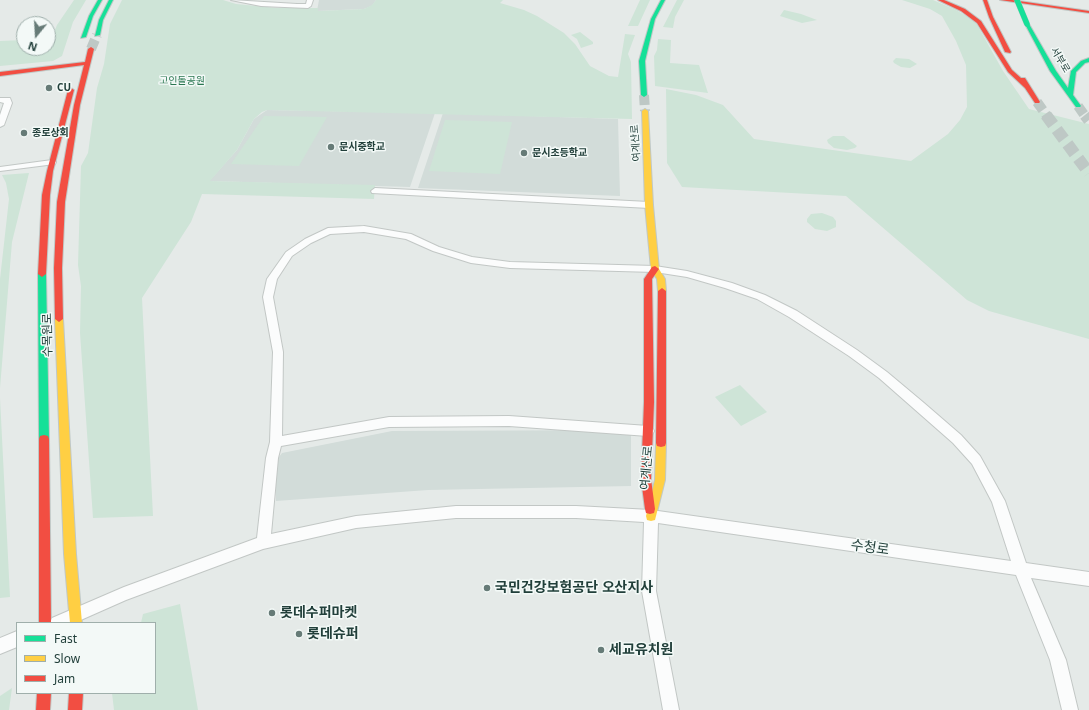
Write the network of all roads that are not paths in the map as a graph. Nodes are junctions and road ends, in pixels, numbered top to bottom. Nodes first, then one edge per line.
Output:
1 (100, 0) edge
2 (111, 0) edge
3 (234, 0) edge
4 (310, 0) edge
5 (663, 0) edge
6 (940, 0) edge
7 (985, 0) edge
8 (1002, 0) edge
9 (1017, 0) edge
10 (1032, 0) edge
11 (1089, 8) edge
12 (1089, 12) edge
13 (97, 35) tunnel mouth
14 (83, 37) dead end
15 (91, 49) tunnel mouth
16 (79, 54) dead end
17 (1089, 60) edge
18 (88, 63) junction
19 (77, 64) junction
20 (0, 74) edge
21 (1028, 87) junction
22 (644, 95) tunnel mouth
23 (1070, 95) junction
24 (0, 100) edge
25 (1037, 102) tunnel mouth
26 (1078, 106) tunnel mouth
27 (645, 111) tunnel mouth
28 (0, 125) edge
29 (52, 162) junction
30 (0, 169) edge
31 (375, 191) dead end
32 (649, 205) junction
33 (655, 269) junction
34 (648, 431) junction
35 (276, 442) junction
36 (651, 516) junction
37 (264, 542) junction
38 (1020, 570) junction
39 (1089, 580) edge
40 (76, 619) edge
41 (45, 622) edge
42 (62, 622) edge
43 (16, 639) edge
44 (0, 646) edge
45 (44, 694) edge
46 (76, 694) edge
47 (43, 710) edge
48 (75, 710) edge
49 (671, 710) edge
50 (1070, 710) edge

1 - 14 street
2 - 13 street
3 - 4 street
5 - 22 street
6 - 21 street
7 - 21 street
8 - 12 street
9 - 23 street, 서부로, bridge
10 - 11 street
15 - 18 street, 수목원로
16 - 19 street, 수목원로
17 - 23 street
18 - 19 street
18 - 40 street, 수목원로
19 - 20 street
19 - 29 street, 수목원로
21 - 25 street
23 - 26 street, 서부로
24 - 28 street
27 - 32 street, 여계산로
29 - 30 street
29 - 41 street, 수목원로
31 - 32 street
32 - 33 street, 여계산로
33 - 34 street, 여계산로
33 - 35 street
33 - 36 street, 여계산로
33 - 38 street
34 - 35 street
34 - 36 street, 여계산로
35 - 37 street
36 - 37 street, 수청로
36 - 38 street, 수청로
36 - 49 street
37 - 40 street, 수청로
38 - 39 street, 수청로
38 - 50 street
40 - 42 street, 수청로
43 - 44 street
45 - 47 street
46 - 48 street

